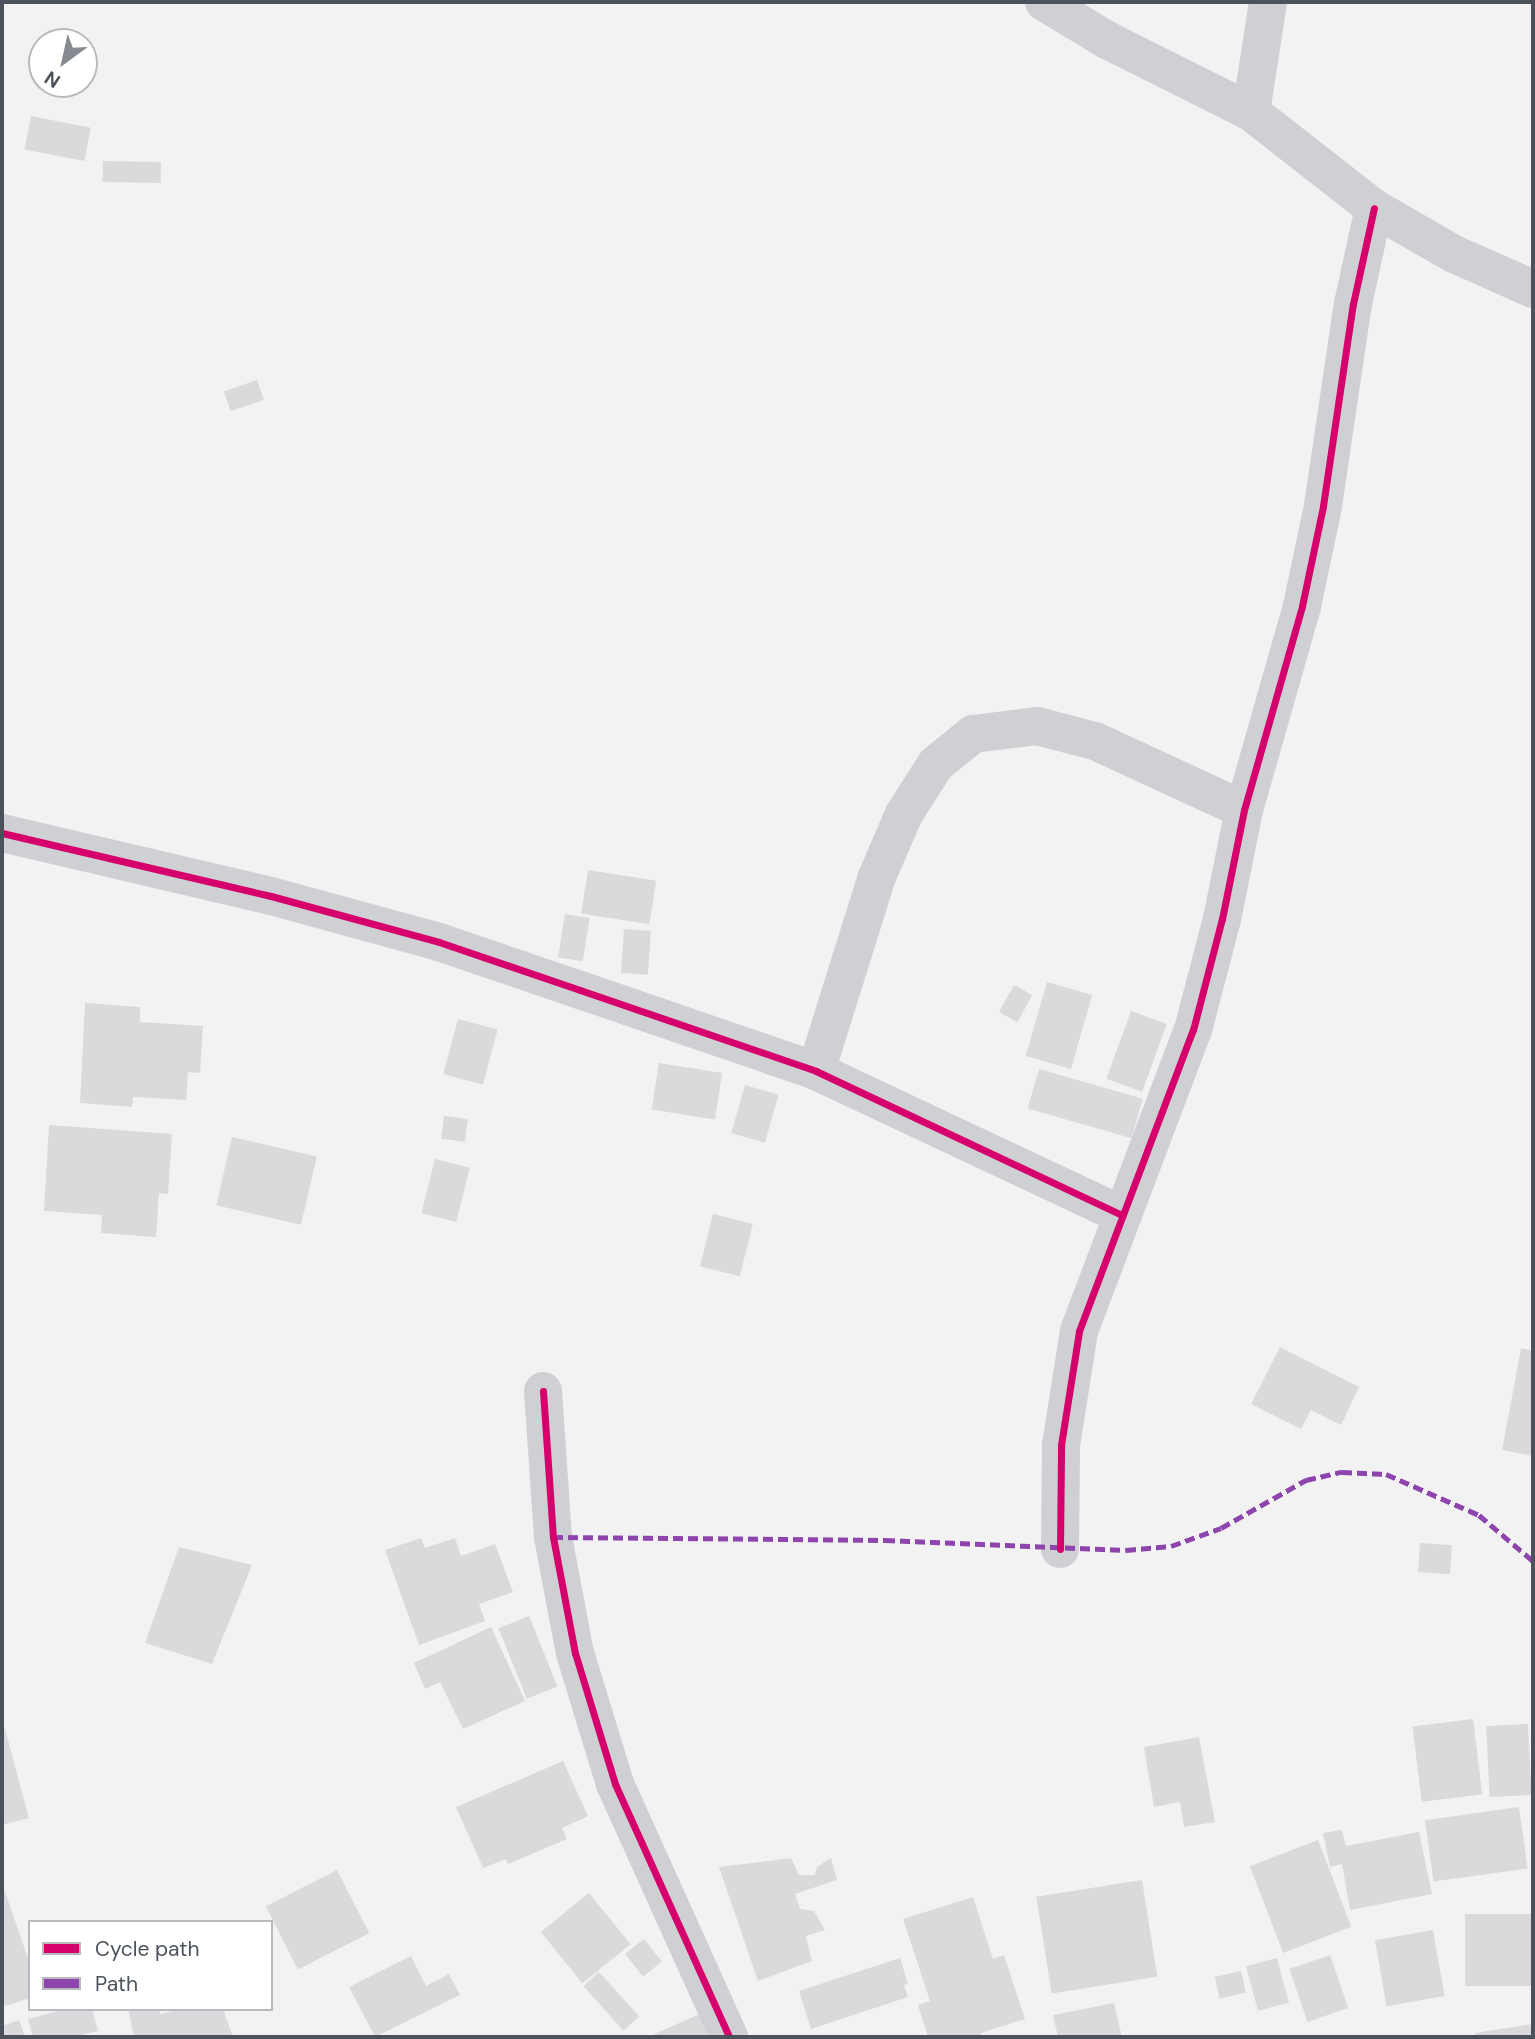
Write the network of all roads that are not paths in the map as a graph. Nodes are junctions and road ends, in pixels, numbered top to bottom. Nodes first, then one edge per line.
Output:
1 (1044, 2) edge
2 (1268, 2) edge
3 (1251, 112) junction
4 (1374, 208) junction
5 (1533, 289) edge
6 (1244, 810) junction
7 (2, 833) edge
8 (816, 1071) junction
9 (1121, 1214) junction
10 (543, 1391) dead end
11 (1060, 1549) dead end
12 (729, 2037) edge

1 - 3 street
2 - 3 street
3 - 4 street
4 - 5 street
4 - 6 street
6 - 8 street
6 - 9 street
7 - 8 street
8 - 9 street
9 - 11 street
10 - 12 street

